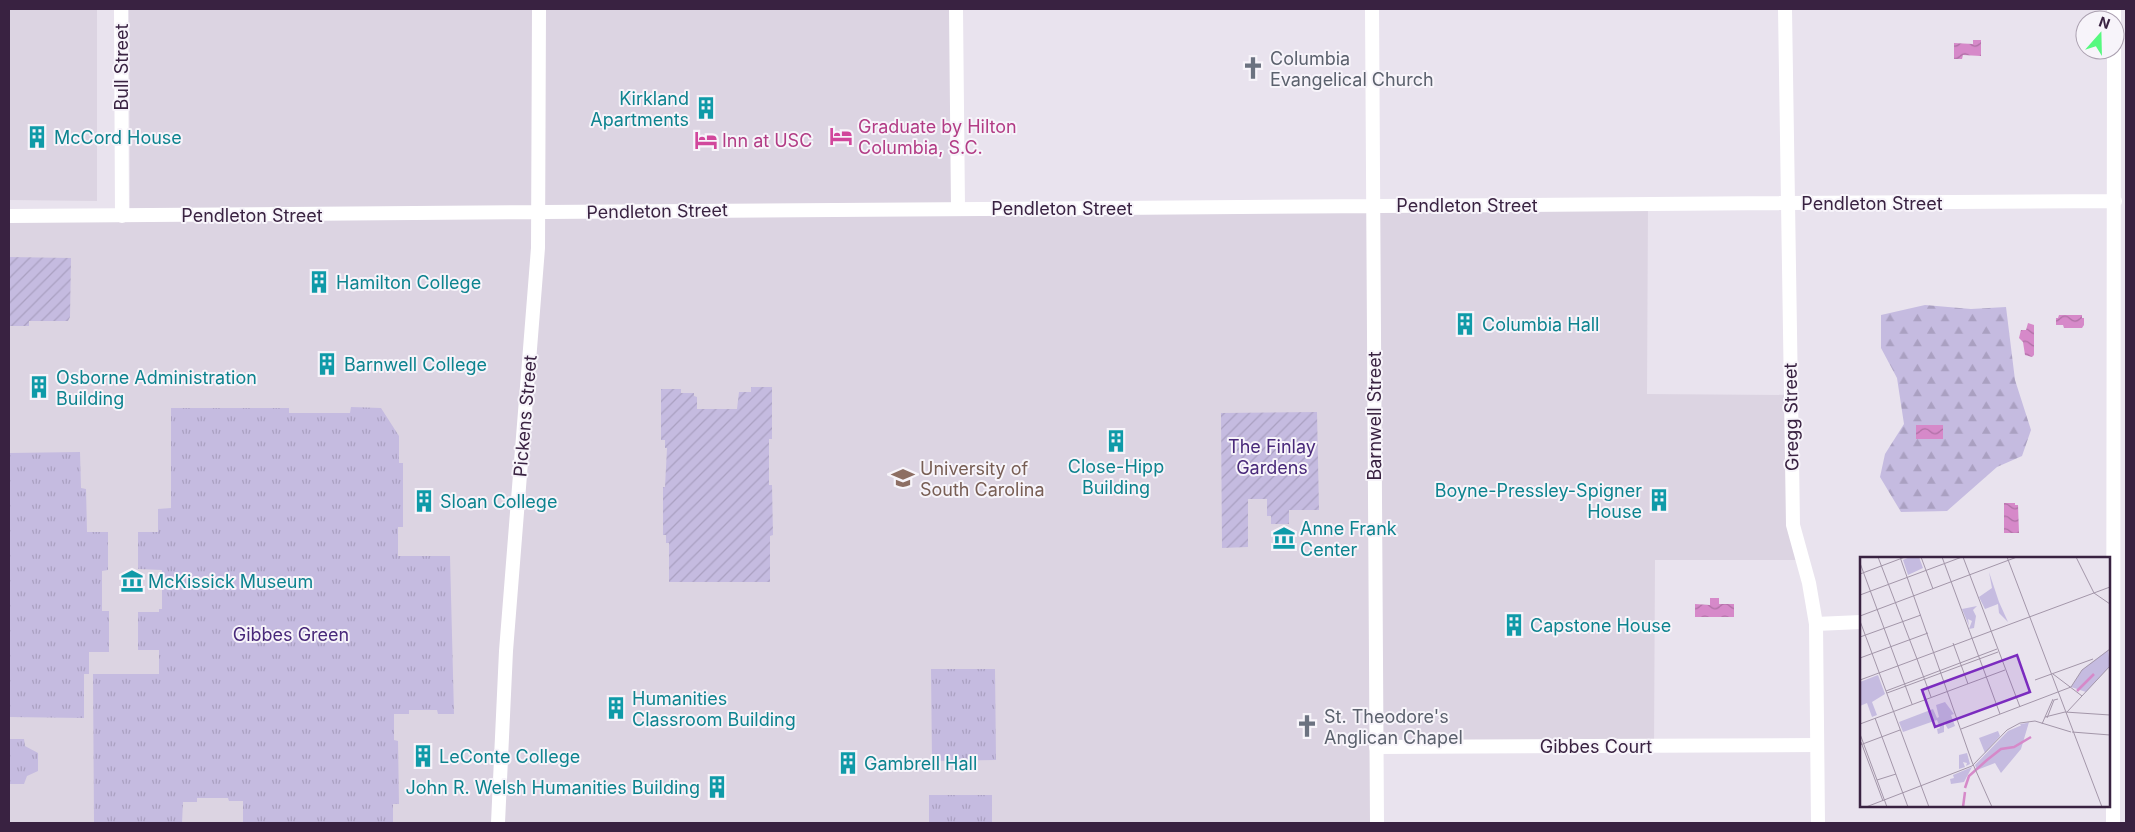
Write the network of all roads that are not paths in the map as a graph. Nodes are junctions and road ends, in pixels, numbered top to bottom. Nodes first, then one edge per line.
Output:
1 (121, 9) edge
2 (539, 9) edge
3 (956, 9) edge
4 (1372, 9) edge
5 (1785, 9) edge
6 (2114, 60) edge
7 (2115, 201) junction
8 (1788, 203) junction
9 (1374, 206) junction
10 (958, 208) junction
11 (538, 214) junction
12 (9, 216) edge
13 (122, 216) junction
14 (2111, 618) edge
15 (1860, 622) edge
16 (1816, 624) junction
17 (1816, 745) junction
18 (1376, 747) junction
19 (498, 823) edge
20 (1377, 823) edge
21 (1818, 823) edge
22 (2113, 823) edge

1 - 13 street, Bull Street
2 - 11 street, Pickens Street
3 - 10 street
4 - 9 street, Barnwell Street
5 - 8 street, Gregg Street
6 - 7 street
7 - 8 street, Pendleton Street
7 - 14 street
8 - 9 street, Pendleton Street
8 - 16 street, Gregg Street
9 - 10 street, Pendleton Street
9 - 18 street, Barnwell Street
10 - 11 street, Pendleton Street
11 - 13 street, Pendleton Street
11 - 19 street, Pickens Street
12 - 13 street, Pendleton Street
14 - 22 street
15 - 16 street
16 - 17 street, Gregg Street
17 - 18 street, Gibbes Court
17 - 21 street, Gregg Street
18 - 20 street, Barnwell Street

